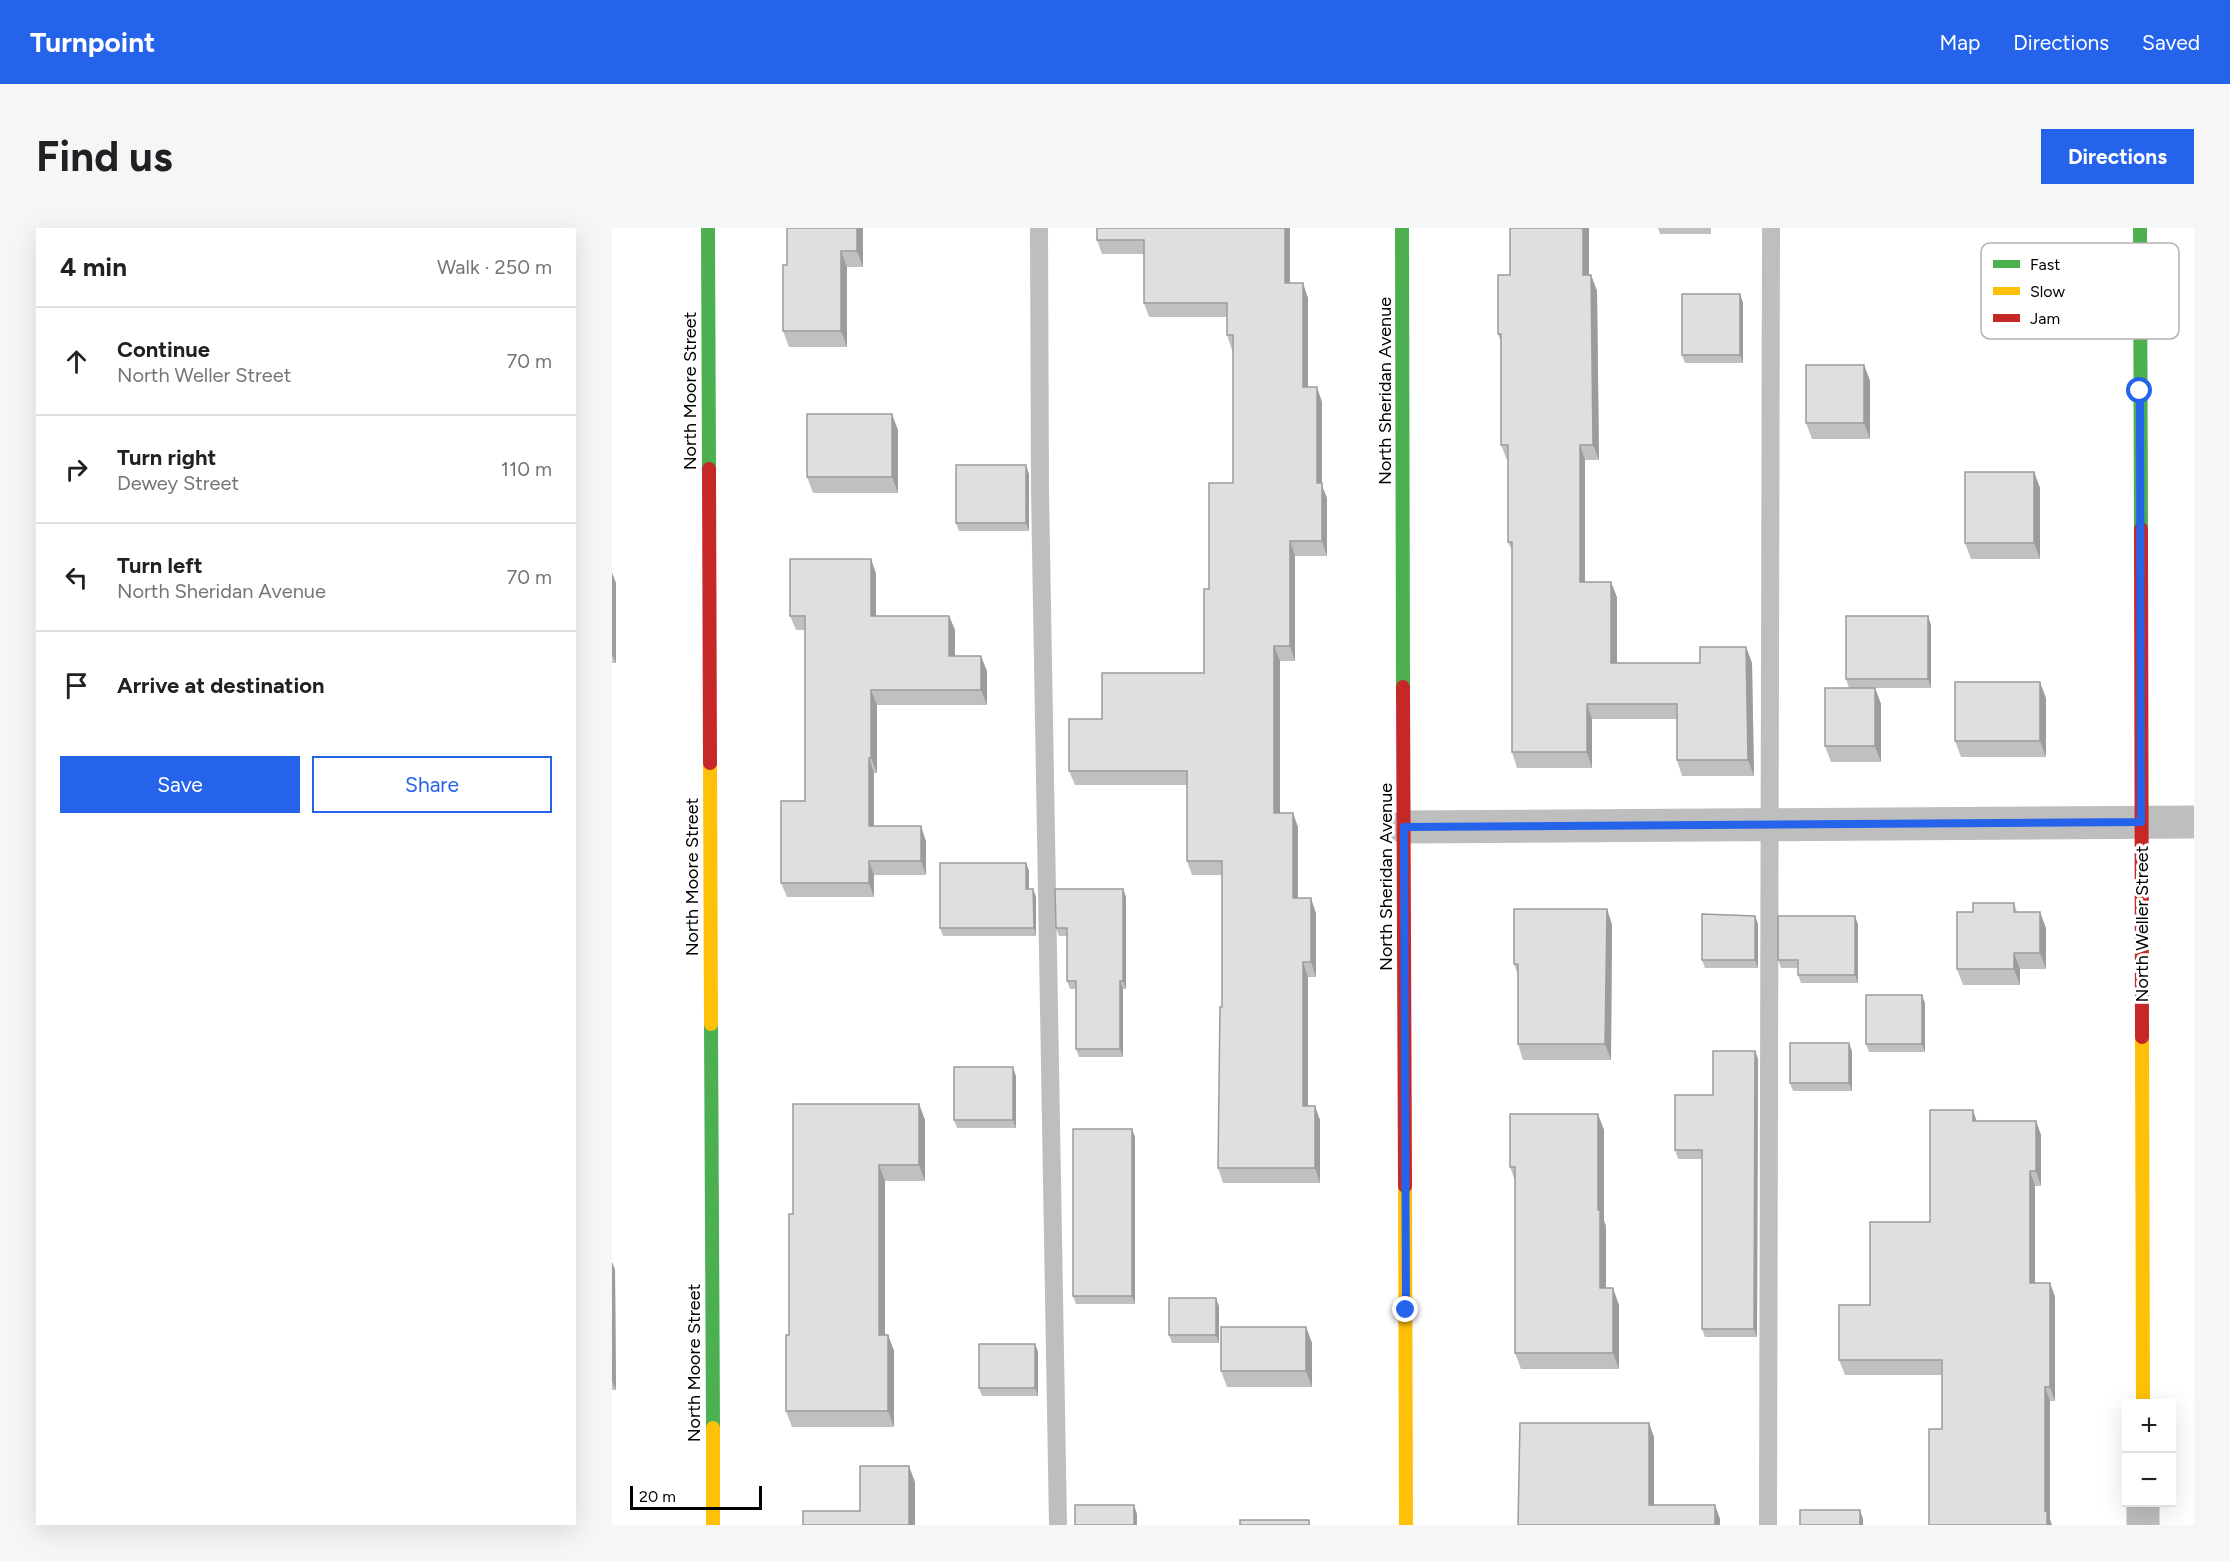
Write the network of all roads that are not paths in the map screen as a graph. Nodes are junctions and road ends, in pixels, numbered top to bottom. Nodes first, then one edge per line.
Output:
1 (708, 228) edge
2 (1039, 228) edge
3 (1402, 228) edge
4 (1771, 228) edge
5 (2140, 228) edge
6 (2140, 243) edge
7 (2140, 339) edge
8 (2141, 822) junction
9 (2194, 822) edge
10 (1771, 824) junction
11 (1404, 827) junction
12 (2143, 1399) edge
13 (2143, 1507) edge
14 (712, 1525) edge
15 (1058, 1525) edge
16 (1406, 1525) edge
17 (1768, 1525) edge
18 (2143, 1525) edge

1 - 14 street, North Moore Street
2 - 15 lane
3 - 11 street, North Sheridan Avenue
4 - 10 lane
5 - 6 street, North Weller Street
7 - 8 street, North Weller Street
8 - 9 street
8 - 10 street
8 - 12 street, North Weller Street
10 - 11 street
10 - 17 lane
11 - 16 street, North Sheridan Avenue
13 - 18 street

